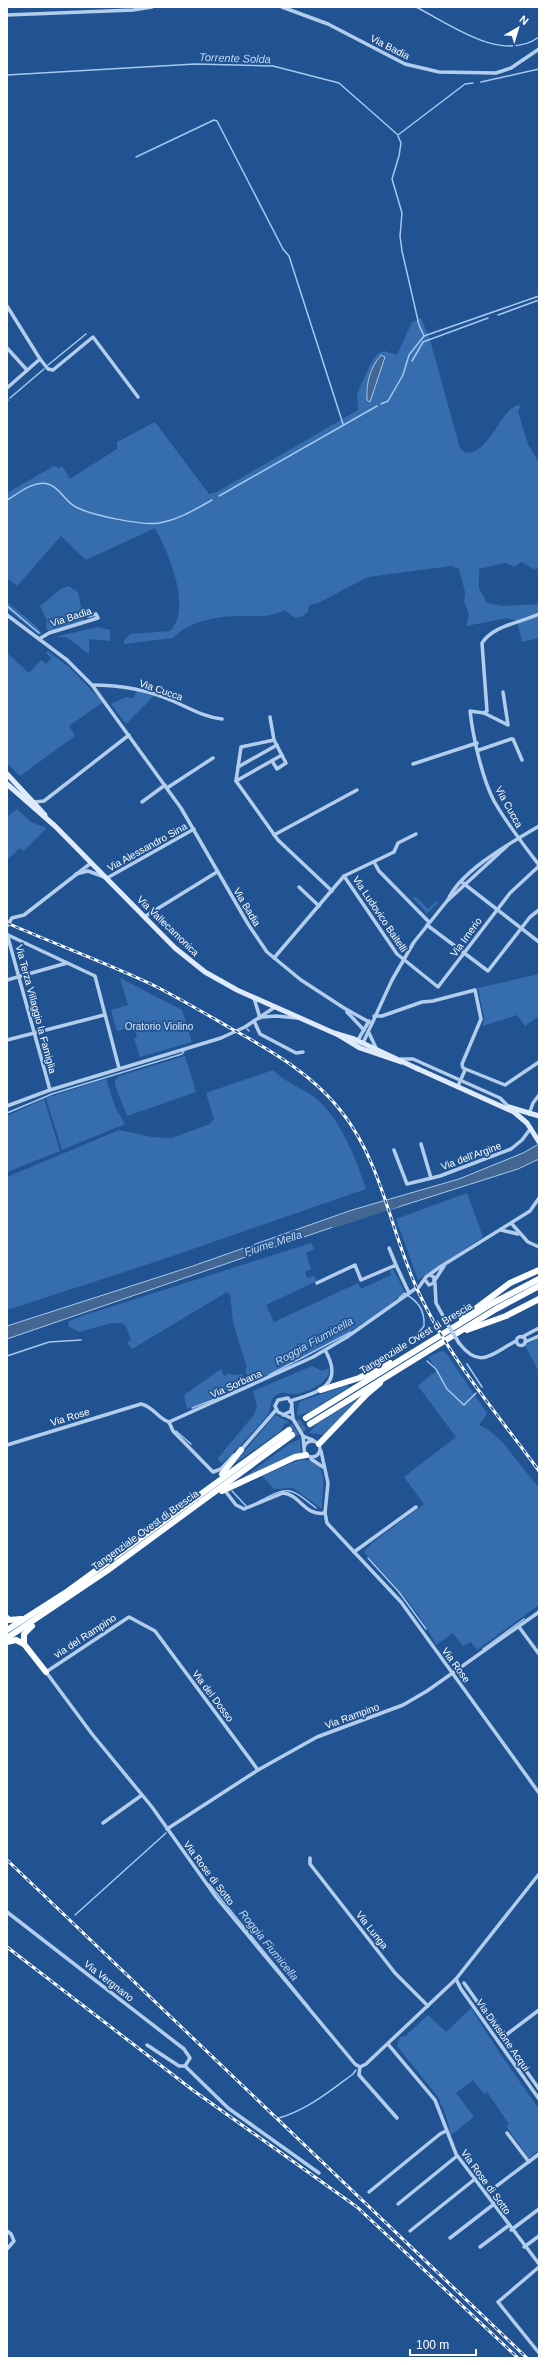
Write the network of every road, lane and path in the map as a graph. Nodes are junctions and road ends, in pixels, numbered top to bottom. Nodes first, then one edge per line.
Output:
1 (152, 7) edge
2 (282, 7) edge
3 (7, 15) edge
4 (539, 49) edge
5 (7, 306) edge
6 (7, 348) edge
7 (40, 359) junction
8 (27, 370) junction
9 (7, 388) edge
10 (138, 397) dead end
11 (539, 614) edge
12 (7, 615) edge
13 (88, 616) dead end
14 (39, 639) junction
15 (92, 684) junction
16 (503, 692) dead end
17 (484, 713) junction
18 (270, 717) dead end
19 (222, 719) dead end
20 (129, 735) junction
21 (274, 740) junction
22 (477, 743) junction
23 (277, 745) junction
24 (479, 750) junction
25 (282, 755) junction
26 (213, 758) dead end
27 (522, 760) dead end
28 (272, 761) junction
29 (413, 764) dead end
30 (238, 767) junction
31 (7, 774) edge
32 (236, 781) junction
33 (7, 784) edge
34 (166, 787) junction
35 (357, 790) dead end
36 (35, 802) junction
37 (142, 802) dead end
38 (52, 823) junction
39 (539, 826) edge
40 (194, 829) junction
41 (416, 834) dead end
42 (274, 836) junction
43 (518, 838) junction
44 (374, 862) junction
45 (91, 863) junction
46 (539, 865) edge
47 (217, 872) junction
48 (76, 874) junction
49 (344, 876) junction
50 (107, 878) junction
51 (463, 883) junction
52 (299, 887) dead end
53 (332, 891) junction
54 (319, 906) junction
55 (497, 909) junction
56 (539, 910) edge
57 (144, 917) junction
58 (428, 924) junction
59 (7, 926) edge
60 (521, 928) junction
61 (7, 934) edge
62 (539, 942) edge
63 (464, 953) junction
64 (274, 958) junction
65 (403, 960) junction
66 (67, 963) junction
67 (19, 977) junction
68 (7, 980) edge
69 (254, 998) junction
70 (275, 1007) junction
71 (344, 1008) junction
72 (104, 1015) junction
73 (374, 1016) junction
74 (260, 1018) junction
75 (305, 1020) junction
76 (254, 1021) junction
77 (368, 1022) junction
78 (364, 1030) junction
79 (369, 1032) junction
80 (35, 1033) junction
81 (7, 1040) edge
82 (359, 1044) junction
83 (376, 1048) junction
84 (303, 1052) dead end
85 (401, 1059) junction
86 (539, 1062) edge
87 (119, 1068) junction
88 (418, 1068) junction
89 (465, 1070) junction
90 (459, 1083) junction
91 (50, 1090) junction
92 (539, 1096) edge
93 (500, 1105) junction
94 (7, 1106) edge
95 (509, 1107) junction
96 (534, 1115) edge
97 (530, 1127) junction
98 (539, 1130) edge
99 (539, 1142) edge
100 (420, 1144) dead end
101 (394, 1150) dead end
102 (431, 1178) junction
103 (539, 1198) edge
104 (511, 1223) junction
105 (500, 1230) junction
106 (519, 1234) junction
107 (539, 1247) edge
108 (389, 1248) dead end
109 (396, 1265) junction
110 (444, 1265) junction
111 (539, 1270) edge
112 (430, 1275) junction
113 (539, 1279) edge
114 (425, 1280) junction
115 (435, 1281) junction
116 (317, 1283) dead end
117 (428, 1285) junction
118 (539, 1286) edge
119 (415, 1289) dead end
120 (409, 1293) junction
121 (434, 1294) junction
122 (539, 1299) edge
123 (539, 1328) edge
124 (460, 1332) junction
125 (444, 1333) junction
126 (539, 1336) edge
127 (522, 1337) junction
128 (516, 1342) junction
129 (525, 1342) junction
130 (325, 1350) junction
131 (397, 1362) junction
132 (404, 1364) junction
133 (321, 1390) junction
134 (290, 1401) junction
135 (292, 1408) junction
136 (276, 1410) junction
137 (283, 1415) junction
138 (293, 1419) junction
139 (170, 1422) junction
140 (291, 1432) tunnel mouth
141 (304, 1436) junction
142 (318, 1443) junction
143 (7, 1446) edge
144 (304, 1448) junction
145 (241, 1450) junction
146 (321, 1451) junction
147 (308, 1456) junction
148 (323, 1467) junction
149 (226, 1492) dead end
150 (197, 1500) junction
151 (416, 1507) dead end
152 (325, 1513) junction
153 (354, 1552) junction
154 (539, 1612) edge
155 (45, 1614) junction
156 (7, 1618) edge
157 (24, 1619) junction
158 (519, 1627) junction
159 (7, 1630) edge
160 (155, 1631) joint
161 (7, 1638) edge
162 (7, 1642) edge
163 (24, 1644) junction
164 (539, 1654) edge
165 (46, 1672) junction
166 (453, 1674) junction
167 (258, 1770) junction
168 (539, 1793) edge
169 (142, 1795) junction
170 (103, 1823) dead end
171 (167, 1829) junction
172 (310, 1858) dead end
173 (539, 1874) edge
174 (7, 1912) edge
175 (456, 1979) junction
176 (464, 1983) dead end
177 (428, 2006) junction
178 (539, 2010) edge
179 (502, 2037) junction
180 (498, 2041) junction
181 (388, 2044) junction
182 (148, 2045) dead end
183 (185, 2066) junction
184 (360, 2067) junction
185 (539, 2088) edge
186 (539, 2099) edge
187 (397, 2118) dead end
188 (446, 2131) junction
189 (507, 2133) dead end
190 (457, 2156) junction
191 (538, 2156) edge
192 (529, 2162) junction
193 (319, 2173) dead end
194 (475, 2179) junction
195 (369, 2192) dead end
196 (486, 2194) junction
197 (398, 2204) dead end
198 (494, 2204) junction
199 (539, 2209) edge
200 (510, 2228) junction
201 (7, 2231) edge
202 (410, 2231) dead end
203 (539, 2236) edge
204 (450, 2238) dead end
205 (480, 2247) dead end
206 (524, 2247) junction
207 (7, 2249) edge
208 (539, 2264) edge
209 (539, 2267) edge
210 (539, 2353) edge

1 - 3 street
2 - 4 street, Via Badia
5 - 7 street
6 - 8 street
7 - 8 street
7 - 10 street
8 - 9 street
11 - 17 street
12 - 14 street, Via Badia
13 - 14 street, Via Badia
14 - 15 street, Via Badia
15 - 19 street, Via Cucca
15 - 20 street, Via Badia
16 - 17 street
17 - 22 street, Via Cucca
18 - 21 street
20 - 34 street, Via Badia
20 - 36 street
21 - 23 street
21 - 30 street
22 - 24 street, Via Cucca
22 - 29 street
23 - 25 street
23 - 30 street
24 - 27 street
24 - 43 street, Via Cucca
25 - 28 street
25 - 28 street
26 - 34 street
28 - 32 street
30 - 32 street
31 - 36 main road, Via Vallecamonica
32 - 42 street
33 - 38 main road, Via Vallecamonica
34 - 37 street
34 - 40 street, Via Badia
35 - 42 street
36 - 38 main road, Via Vallecamonica
38 - 45 main road, Via Vallecamonica
39 - 43 street
40 - 47 street, Via Badia
40 - 50 street, Via Alessandro Sina
41 - 44 street
42 - 53 street
43 - 46 street, Via Cucca
43 - 51 street
44 - 49 street
44 - 58 street
45 - 48 street
45 - 50 main road, Via Vallecamonica
46 - 55 street, Via Irnerio
47 - 57 street
47 - 64 street, Via Badia
48 - 50 street
48 - 59 street
49 - 53 street
49 - 65 street, Via Ludovico Baitelli
50 - 57 main road, Via Vallecamonica
51 - 55 street
51 - 58 street
52 - 54 street
53 - 54 street
54 - 64 street
55 - 60 street
55 - 63 street, Via Irnerio
56 - 60 street
57 - 69 main road, Via Vallecamonica
58 - 63 street
58 - 65 street
60 - 62 street
60 - 63 street
61 - 66 street
61 - 67 street, Via Terza Villaggio la Famiglia
63 - 65 street, Via Irnerio
64 - 71 street, Via Badia
65 - 73 street
66 - 67 street
66 - 72 street
67 - 68 street
67 - 80 street, Via Terza Villaggio la Famiglia
69 - 70 main road, Via Vallecamonica
69 - 74 street
70 - 74 street
70 - 75 main road, Via Vallecamonica
71 - 77 street, Via Badia
71 - 78 street, Via Badia
72 - 80 street
72 - 87 street
73 - 77 street
73 - 79 street
73 - 89 street
74 - 75 street
74 - 76 street
75 - 82 main road, Via Vallecamonica
76 - 84 street
76 - 87 street
77 - 78 street
78 - 82 street
79 - 82 street
79 - 83 street
80 - 81 street
80 - 91 street, Via Terza Villaggio la Famiglia
82 - 83 main road, Via Vallecamonica
82 - 88 main road, Via Vallecamonica
83 - 85 main road, Via Vallecamonica
85 - 88 main road, Via Vallecamonica
85 - 90 street, Via Vallecamonica
86 - 89 street
87 - 91 street
88 - 90 main road, Via Vallecamonica
89 - 90 street
90 - 93 main road, Via Vallecamonica
90 - 95 street, Via Vallecamonica
91 - 94 street
92 - 96 street
93 - 95 main road, Via Vallecamonica
93 - 97 main road, Via Vallecamonica
95 - 96 main road, Via Vallecamonica
96 - 97 main road
97 - 98 main road
97 - 99 main road
97 - 102 street, Via dell'Argine
100 - 102 street, Via dell'Argine
101 - 102 street, Via dell'Argine
103 - 104 street
104 - 105 street
104 - 106 street
105 - 106 street
105 - 110 street
106 - 107 street
108 - 109 street
109 - 116 street
109 - 120 street
110 - 112 street
110 - 115 street
111 - 125 highway
112 - 114 street
112 - 115 street
113 - 125 highway, Tangenziale Ovest di Brescia
114 - 117 street
114 - 117 street
115 - 117 street
115 - 121 street
117 - 121 street
118 - 124 highway, Tangenziale Ovest di Brescia
119 - 120 street, Via Sorbana
120 - 130 street, Via Sorbana
121 - 128 street, bridge
122 - 124 highway
123 - 127 street
124 - 132 highway, Tangenziale Ovest di Brescia
125 - 131 highway, Tangenziale Ovest di Brescia
126 - 129 street
127 - 128 street
127 - 129 street
128 - 129 street
130 - 133 street
130 - 139 street, Via Sorbana
131 - 132 highway, Tangenziale Ovest di Brescia
131 - 133 highway
132 - 142 highway
133 - 134 street
134 - 135 street
134 - 136 street
135 - 137 street
135 - 138 street
136 - 137 street
136 - 145 street
137 - 138 street
138 - 141 street, bridge
139 - 143 street, Via Rose
139 - 145 street
140 - 150 highway, Tangenziale Ovest di Brescia
141 - 142 street
141 - 144 street
142 - 144 street
142 - 146 street
144 - 147 street
145 - 150 highway
146 - 147 street
146 - 148 street
147 - 148 street
147 - 150 highway
148 - 152 street
149 - 152 street
150 - 155 highway, Tangenziale Ovest di Brescia
150 - 157 highway, Tangenziale Ovest di Brescia
151 - 153 street
152 - 153 street, Via Rose
153 - 166 street, Via Rose
154 - 158 street, Via Rampino
155 - 161 highway, Tangenziale Ovest di Brescia
155 - 163 highway
156 - 157 highway
157 - 159 highway, Tangenziale Ovest di Brescia
158 - 164 street
158 - 166 street, Via Rampino
160 - 165 street, via del Rampino
160 - 167 street, Via del Dosso
162 - 163 highway
163 - 165 highway
165 - 169 street, Via Rose di Sotto
166 - 167 street, Via Rampino
166 - 168 street, Via Rose
167 - 171 street, Via Rampino
169 - 170 street
169 - 171 street, Via Rose di Sotto
171 - 184 street, Via Rose di Sotto
172 - 177 street, Via Lunga
173 - 175 street
174 - 183 street, Via Vergnano
175 - 177 street
175 - 180 street, Via Divisione Acqui
176 - 179 street, Via Divisione Acqui
177 - 181 street
178 - 179 street
179 - 180 street
179 - 185 street, Via Divisione Acqui
180 - 186 street, Via Divisione Acqui
181 - 184 street
181 - 188 street, Via Rose di Sotto
182 - 183 street
183 - 193 street
184 - 187 street
188 - 190 street, Via Rose di Sotto
188 - 195 street
189 - 192 street
190 - 194 street, Via Rose di Sotto
190 - 197 street
191 - 192 street
192 - 196 street
194 - 196 street, Via Rose di Sotto
194 - 202 street
196 - 198 street, Via Rose di Sotto
198 - 200 street, Via Rose di Sotto
198 - 204 street
199 - 200 street, Via Rose di Sotto
200 - 205 street, Via Rose di Sotto
200 - 206 street, Via Rose di Sotto
201 - 207 street
203 - 206 street
206 - 208 street, Via Rose di Sotto
209 - 210 street

